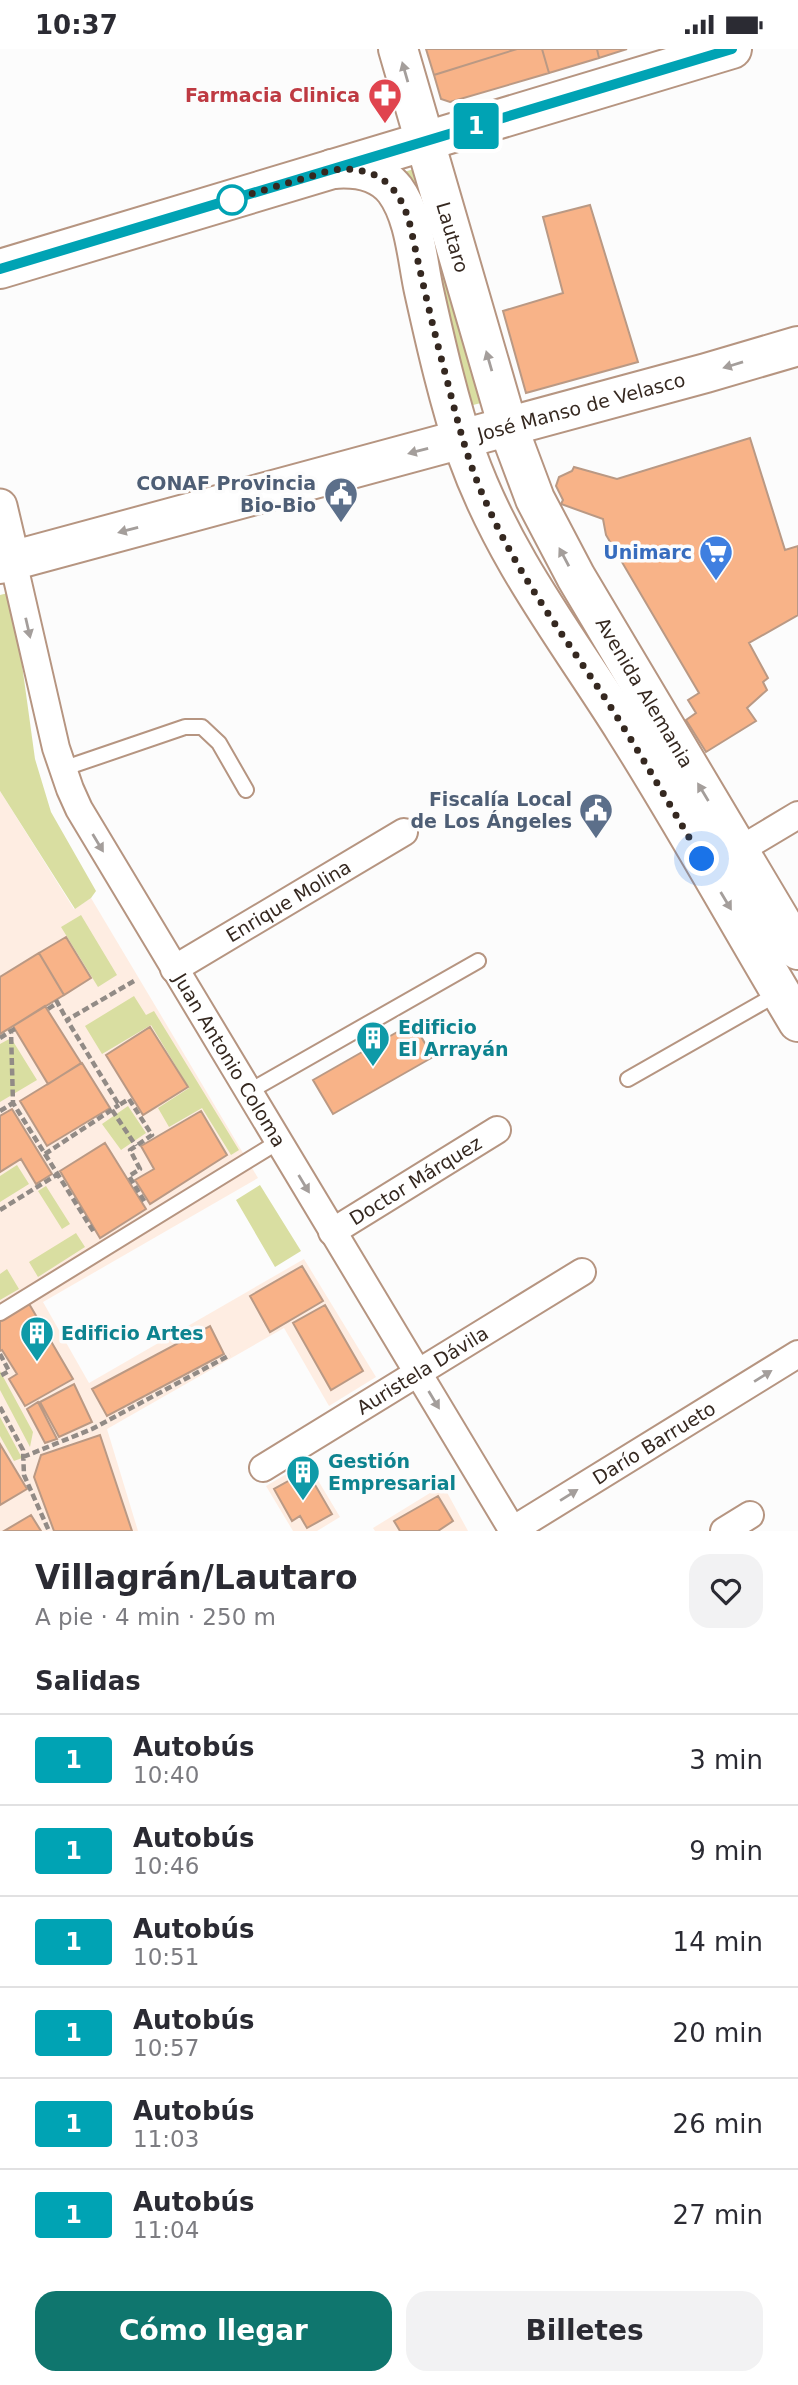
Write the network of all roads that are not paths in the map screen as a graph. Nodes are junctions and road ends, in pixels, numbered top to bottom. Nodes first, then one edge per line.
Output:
1 (398, 49) edge
2 (732, 49) edge
3 (425, 141) junction
4 (332, 170) junction
5 (0, 269) edge
6 (798, 346) edge
7 (508, 427) junction
8 (462, 439) junction
9 (0, 506) edge
10 (6, 563) edge
11 (62, 769) junction
12 (246, 790) dead end
13 (798, 815) edge
14 (404, 832) dead end
15 (738, 851) junction
16 (798, 950) edge
17 (478, 961) dead end
18 (174, 969) junction
19 (789, 1007) edge
20 (628, 1079) dead end
21 (248, 1092) junction
22 (498, 1131) dead end
23 (278, 1142) junction
24 (332, 1232) junction
25 (582, 1272) dead end
26 (0, 1313) edge
27 (798, 1355) edge
28 (417, 1373) junction
29 (263, 1468) dead end
30 (750, 1515) dead end
31 (512, 1531) edge
32 (724, 1531) edge

3 -> 1 main road, Lautaro
2 - 3 main road
3 - 4 main road
7 -> 3 main road, Lautaro
4 - 5 main road
4 - 8 main road, Lautaro
6 -> 7 main road, José Manso de Velasco
7 - 8 main road, José Manso de Velasco
15 -> 7 main road, Avenida Alemania
8 -> 10 main road, José Manso de Velasco
8 -> 19 main road, Avenida Alemania
9 - 10 street
10 -> 11 street, Juan Antonio Coloma
11 - 12 lane
11 -> 18 street, Juan Antonio Coloma
13 - 15 street
14 - 18 street, Enrique Molina
15 - 16 main road, Avenida Alemania
17 - 21 lane
18 - 21 street, Juan Antonio Coloma
19 - 20 lane
21 - 23 street, Juan Antonio Coloma
22 - 24 street, Doctor Márquez
23 -> 24 street, Juan Antonio Coloma
23 - 26 lane
24 - 28 street, Juan Antonio Coloma
25 - 28 street, Auristela Dávila
31 -> 27 street, Darío Barrueto
28 - 29 street, Auristela Dávila
28 -> 31 street, Juan Antonio Coloma
30 - 32 street

